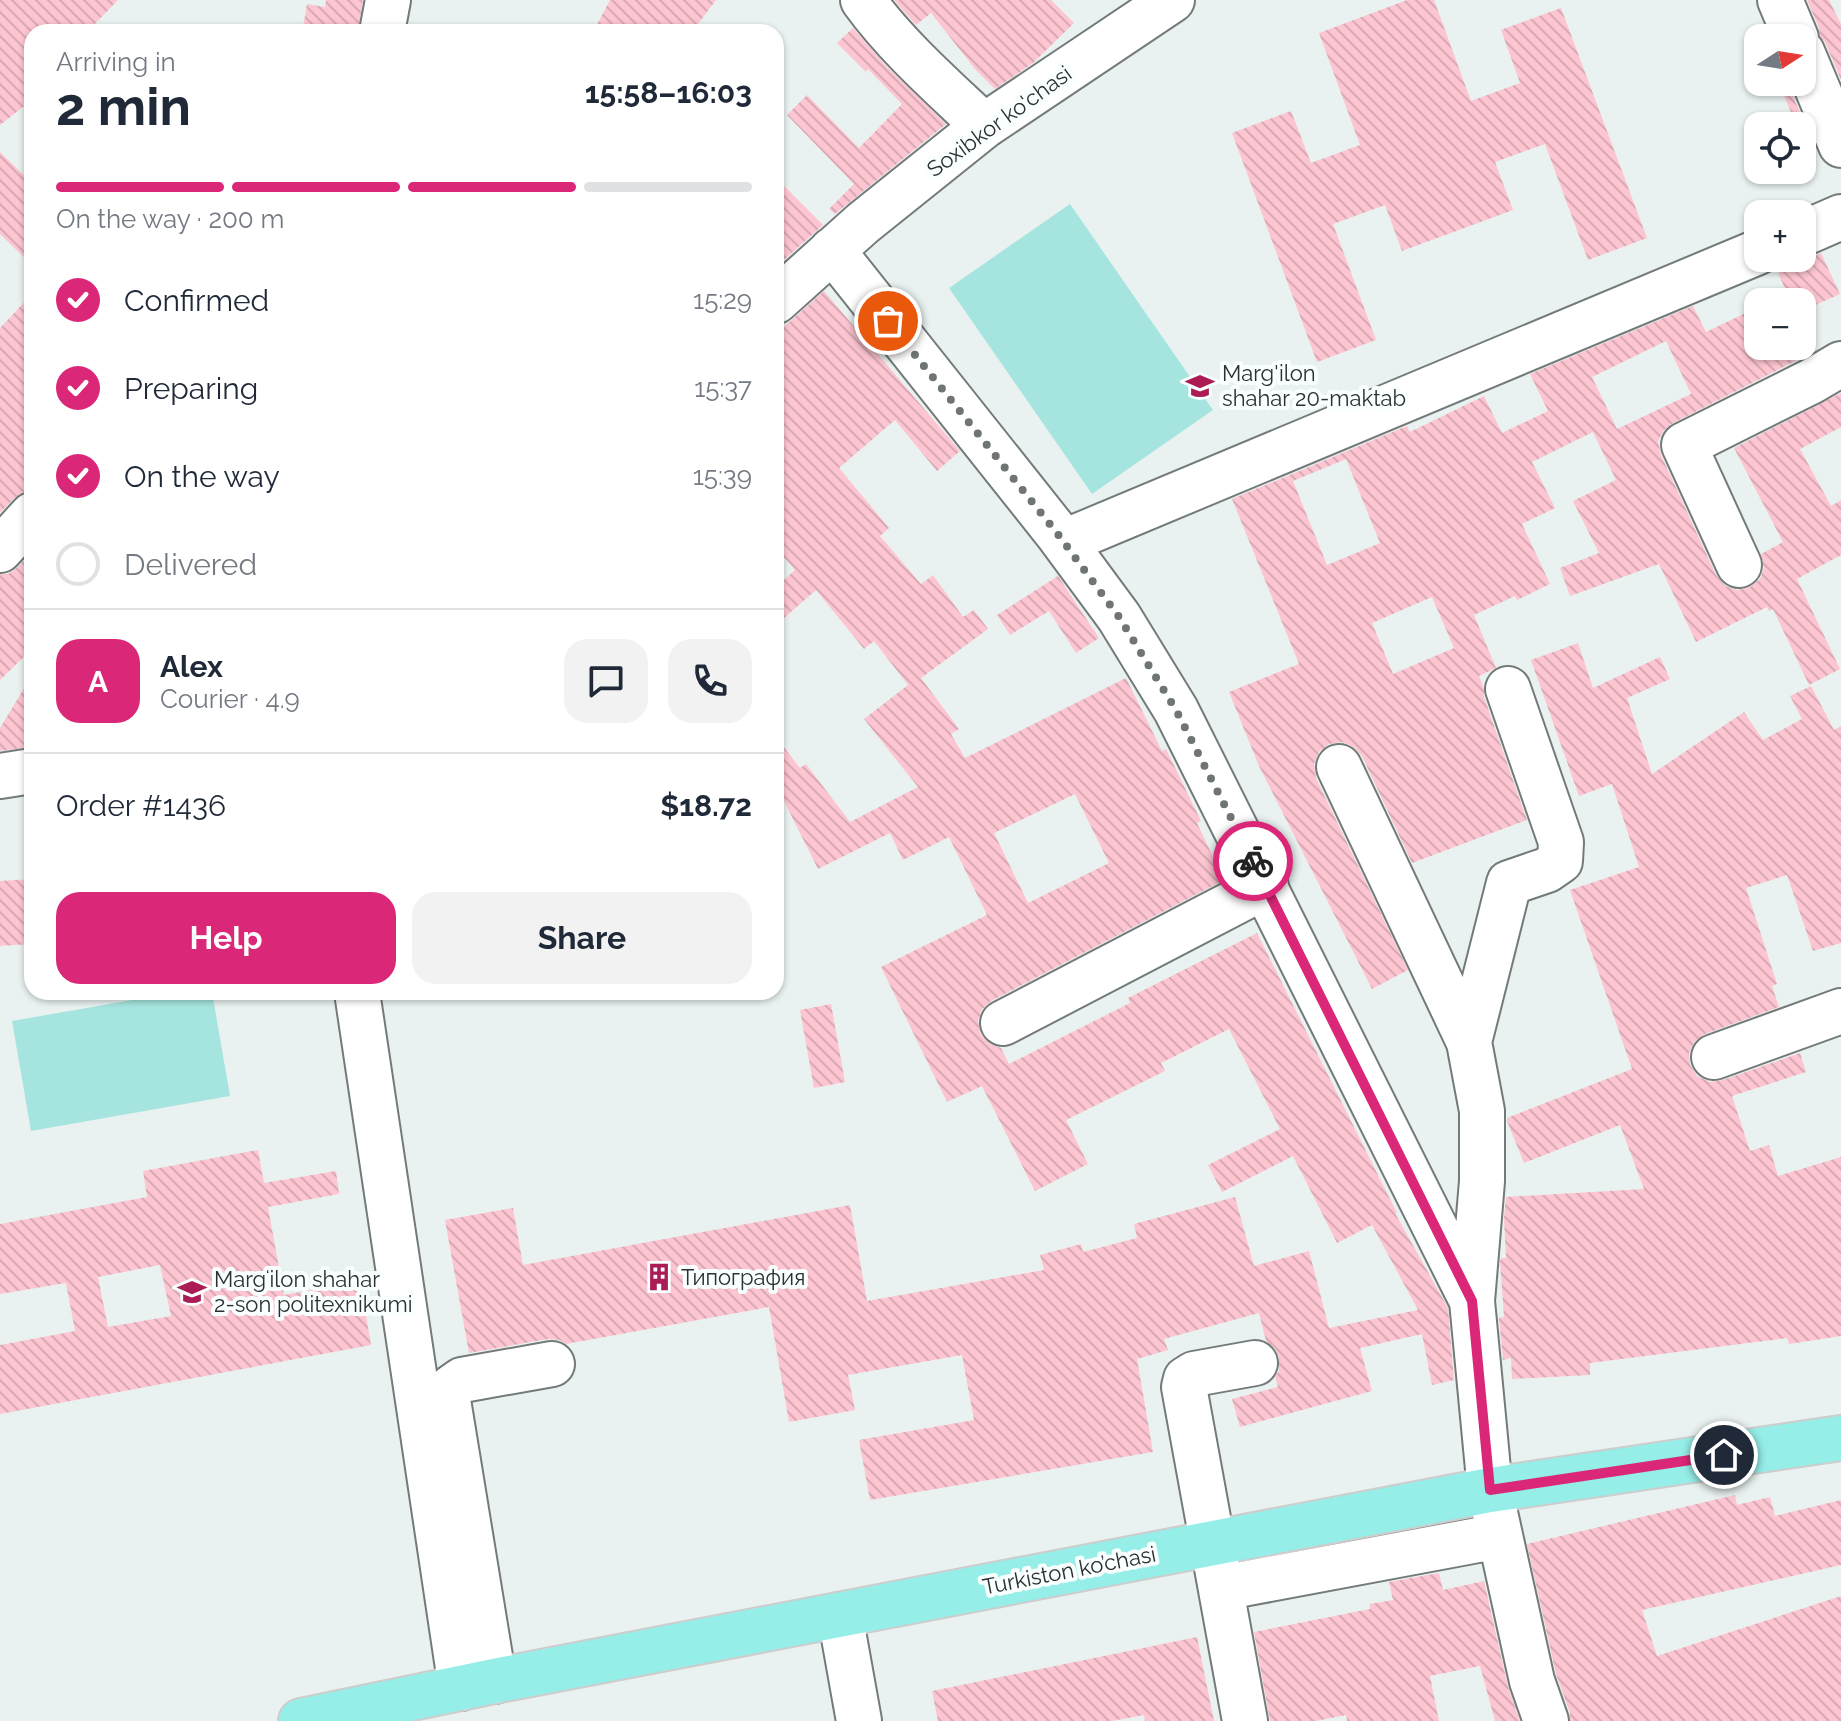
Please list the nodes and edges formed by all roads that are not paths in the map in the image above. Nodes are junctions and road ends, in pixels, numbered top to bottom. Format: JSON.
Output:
{"nodes":[{"id":1,"x":388,"y":0,"type":"edge"},
{"id":2,"x":863,"y":0,"type":"edge"},
{"id":3,"x":1172,"y":0,"type":"edge"},
{"id":4,"x":1780,"y":0,"type":"edge"},
{"id":5,"x":384,"y":24,"type":"edge"},
{"id":6,"x":1790,"y":24,"type":"edge"},
{"id":7,"x":1816,"y":85,"type":"edge"},
{"id":8,"x":984,"y":126,"type":"junction"},
{"id":9,"x":1841,"y":145,"type":"edge"},
{"id":10,"x":1841,"y":217,"type":"edge"},
{"id":11,"x":1816,"y":228,"type":"edge"},
{"id":12,"x":832,"y":250,"type":"junction"},
{"id":13,"x":1744,"y":258,"type":"edge"},
{"id":14,"x":784,"y":294,"type":"edge"},
{"id":15,"x":1841,"y":364,"type":"edge"},
{"id":16,"x":24,"y":524,"type":"edge"},
{"id":17,"x":1064,"y":542,"type":"junction"},
{"id":18,"x":0,"y":550,"type":"edge"},
{"id":19,"x":1739,"y":565,"type":"dead end"},
{"id":20,"x":1508,"y":689,"type":"dead end"},
{"id":21,"x":1339,"y":767,"type":"dead end"},
{"id":22,"x":24,"y":772,"type":"edge"},
{"id":23,"x":0,"y":776,"type":"edge"},
{"id":24,"x":1266,"y":886,"type":"junction"},
{"id":25,"x":358,"y":1000,"type":"edge"},
{"id":26,"x":1841,"y":1011,"type":"edge"},
{"id":27,"x":1003,"y":1023,"type":"dead end"},
{"id":28,"x":1469,"y":1042,"type":"junction"},
{"id":29,"x":1714,"y":1057,"type":"dead end"},
{"id":30,"x":1472,"y":1301,"type":"junction"},
{"id":31,"x":1255,"y":1363,"type":"dead end"},
{"id":32,"x":552,"y":1364,"type":"dead end"},
{"id":33,"x":1841,"y":1438,"type":"edge"},
{"id":34,"x":1490,"y":1490,"type":"junction"},
{"id":35,"x":1499,"y":1536,"type":"junction"},
{"id":36,"x":1213,"y":1543,"type":"junction"},
{"id":37,"x":1221,"y":1588,"type":"junction"},
{"id":38,"x":840,"y":1615,"type":"junction"},
{"id":39,"x":478,"y":1684,"type":"junction"},
{"id":40,"x":409,"y":1710,"type":"edge"},
{"id":41,"x":301,"y":1721,"type":"edge"},
{"id":42,"x":859,"y":1721,"type":"edge"},
{"id":43,"x":1245,"y":1721,"type":"edge"},
{"id":44,"x":1546,"y":1721,"type":"edge"}],
"edges":[{"from":1,"to":5,"type":"street"},
{"from":2,"to":8,"type":"street"},
{"from":3,"to":8,"type":"street","name":"Soxibkor ko'chasi"},
{"from":4,"to":6,"type":"street"},
{"from":7,"to":9,"type":"street"},
{"from":8,"to":12,"type":"street","name":"Soxibkor ko'chasi"},
{"from":10,"to":11,"type":"street"},
{"from":12,"to":14,"type":"street","name":"Soxibkor ko'chasi"},
{"from":12,"to":17,"type":"street"},
{"from":13,"to":17,"type":"street"},
{"from":15,"to":19,"type":"street"},
{"from":16,"to":18,"type":"street"},
{"from":17,"to":24,"type":"street"},
{"from":20,"to":28,"type":"street"},
{"from":21,"to":28,"type":"street"},
{"from":22,"to":23,"type":"street"},
{"from":24,"to":27,"type":"street"},
{"from":24,"to":30,"type":"street"},
{"from":25,"to":39,"type":"street"},
{"from":26,"to":29,"type":"street"},
{"from":28,"to":30,"type":"street"},
{"from":30,"to":34,"type":"street"},
{"from":31,"to":36,"type":"street"},
{"from":32,"to":39,"type":"street"},
{"from":33,"to":34,"type":"main road","name":"Turkiston ko’chasi"},
{"from":34,"to":35,"type":"street"},
{"from":34,"to":36,"type":"main road","name":"Turkiston ko’chasi"},
{"from":35,"to":37,"type":"street"},
{"from":35,"to":44,"type":"street"},
{"from":36,"to":37,"type":"street"},
{"from":36,"to":38,"type":"main road","name":"Turkiston ko’chasi"},
{"from":37,"to":43,"type":"street"},
{"from":38,"to":39,"type":"main road","name":"Turkiston ko’chasi"},
{"from":38,"to":42,"type":"street"},
{"from":39,"to":40,"type":"main road","name":"Turkiston ko’chasi"},
{"from":40,"to":41,"type":"main road","name":"Turkiston ko’chasi"}]}
